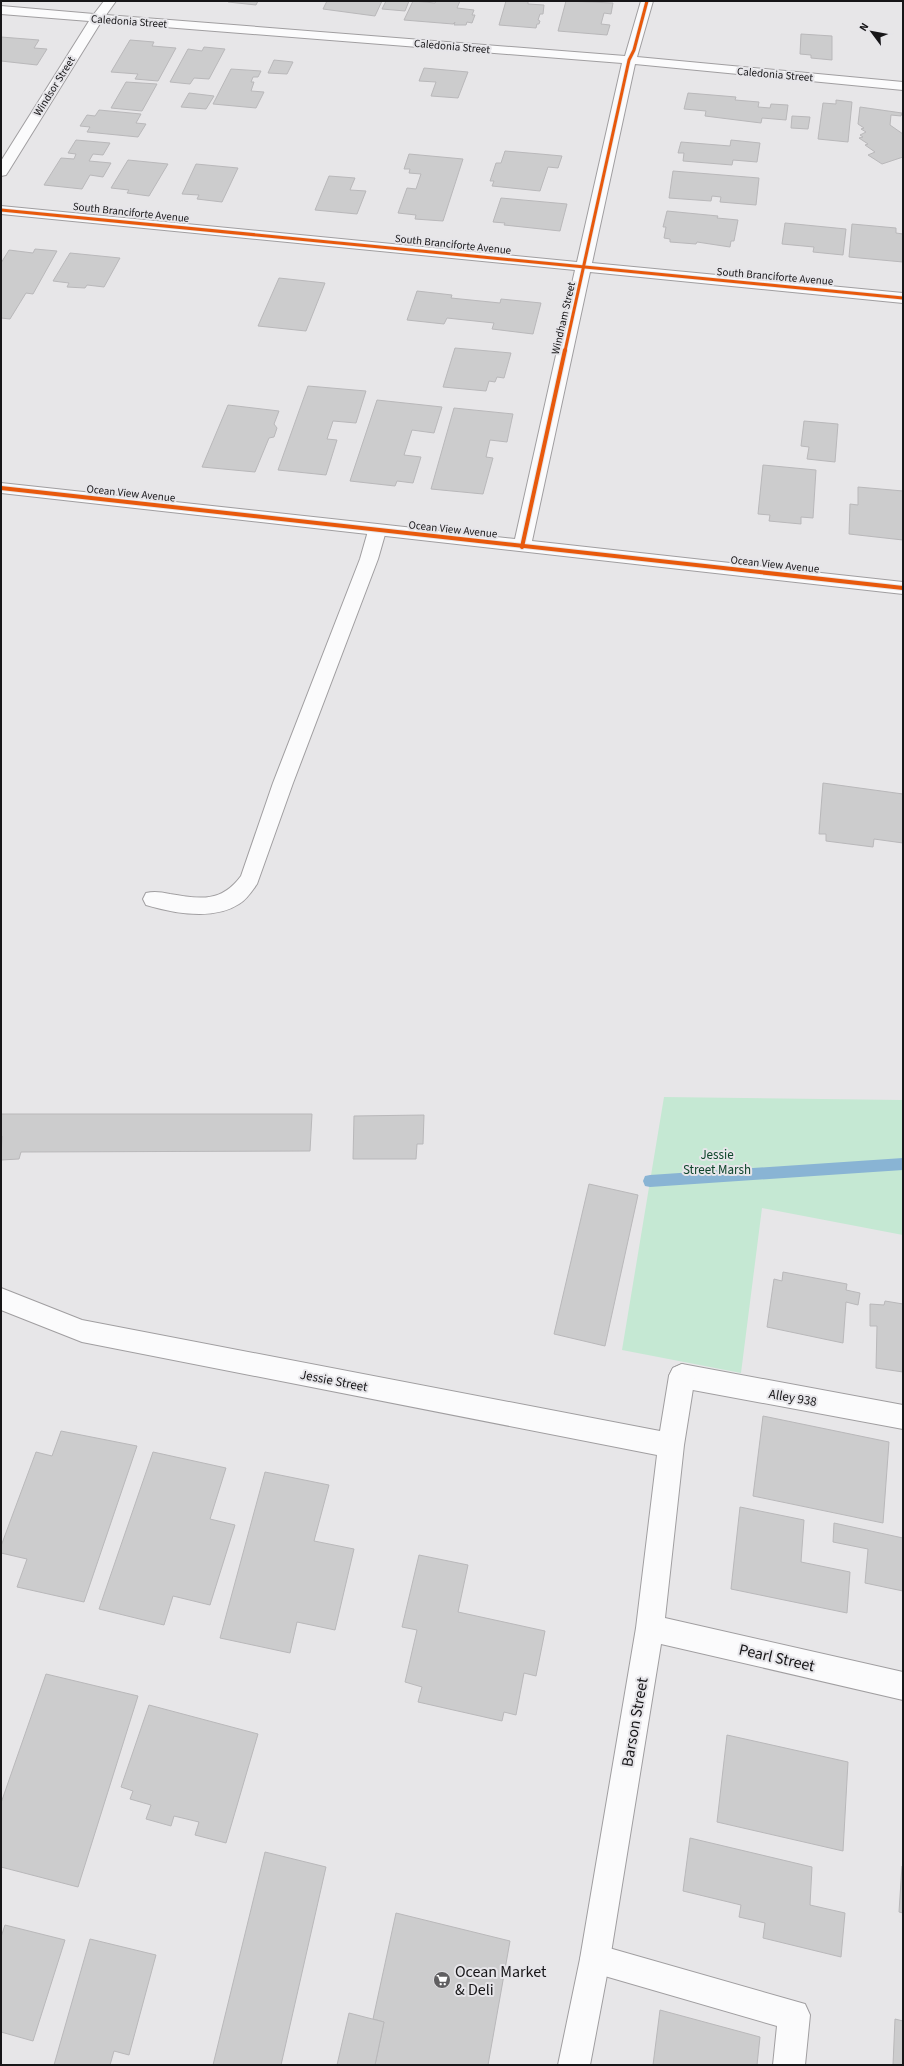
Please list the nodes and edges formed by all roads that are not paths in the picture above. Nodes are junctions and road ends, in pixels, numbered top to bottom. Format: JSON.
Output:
{"nodes":[{"id":1,"x":110,"y":1,"type":"edge"},
{"id":2,"x":647,"y":1,"type":"edge"},
{"id":3,"x":1,"y":10,"type":"edge"},
{"id":4,"x":98,"y":18,"type":"junction"},
{"id":5,"x":630,"y":60,"type":"junction"},
{"id":6,"x":903,"y":86,"type":"edge"},
{"id":7,"x":1,"y":172,"type":"edge"},
{"id":8,"x":1,"y":210,"type":"edge"},
{"id":9,"x":585,"y":267,"type":"junction"},
{"id":10,"x":903,"y":298,"type":"edge"},
{"id":11,"x":1,"y":488,"type":"edge"},
{"id":12,"x":376,"y":531,"type":"junction"},
{"id":13,"x":522,"y":547,"type":"junction"},
{"id":14,"x":903,"y":588,"type":"edge"},
{"id":15,"x":154,"y":900,"type":"dead end"},
{"id":16,"x":1,"y":1299,"type":"edge"},
{"id":17,"x":682,"y":1376,"type":"joint"},
{"id":18,"x":903,"y":1417,"type":"edge"},
{"id":19,"x":671,"y":1445,"type":"junction"},
{"id":20,"x":650,"y":1628,"type":"junction"},
{"id":21,"x":903,"y":1686,"type":"edge"},
{"id":22,"x":595,"y":1959,"type":"junction"},
{"id":23,"x":574,"y":2065,"type":"edge"},
{"id":24,"x":789,"y":2065,"type":"edge"}],
"edges":[{"from":1,"to":4,"type":"street","name":"Windsor Street"},
{"from":2,"to":5,"type":"street","name":"Windham Street"},
{"from":3,"to":4,"type":"street","name":"Caledonia Street"},
{"from":4,"to":5,"type":"street","name":"Caledonia Street"},
{"from":4,"to":7,"type":"street","name":"Windsor Street"},
{"from":5,"to":6,"type":"street","name":"Caledonia Street"},
{"from":5,"to":9,"type":"street","name":"Windham Street"},
{"from":8,"to":9,"type":"street","name":"South Branciforte Avenue"},
{"from":9,"to":10,"type":"street","name":"South Branciforte Avenue"},
{"from":9,"to":13,"type":"street","name":"Windham Street"},
{"from":11,"to":12,"type":"street","name":"Ocean View Avenue"},
{"from":12,"to":13,"type":"street","name":"Ocean View Avenue"},
{"from":12,"to":15,"type":"street"},
{"from":13,"to":14,"type":"street","name":"Ocean View Avenue"},
{"from":16,"to":19,"type":"street","name":"Jessie Street"},
{"from":17,"to":18,"type":"street","name":"Alley 938"},
{"from":17,"to":19,"type":"street","name":"Barson Street"},
{"from":19,"to":20,"type":"street","name":"Barson Street"},
{"from":20,"to":21,"type":"street","name":"Pearl Street"},
{"from":20,"to":22,"type":"street","name":"Barson Street"},
{"from":22,"to":23,"type":"street","name":"Barson Street"},
{"from":22,"to":24,"type":"street"}]}
